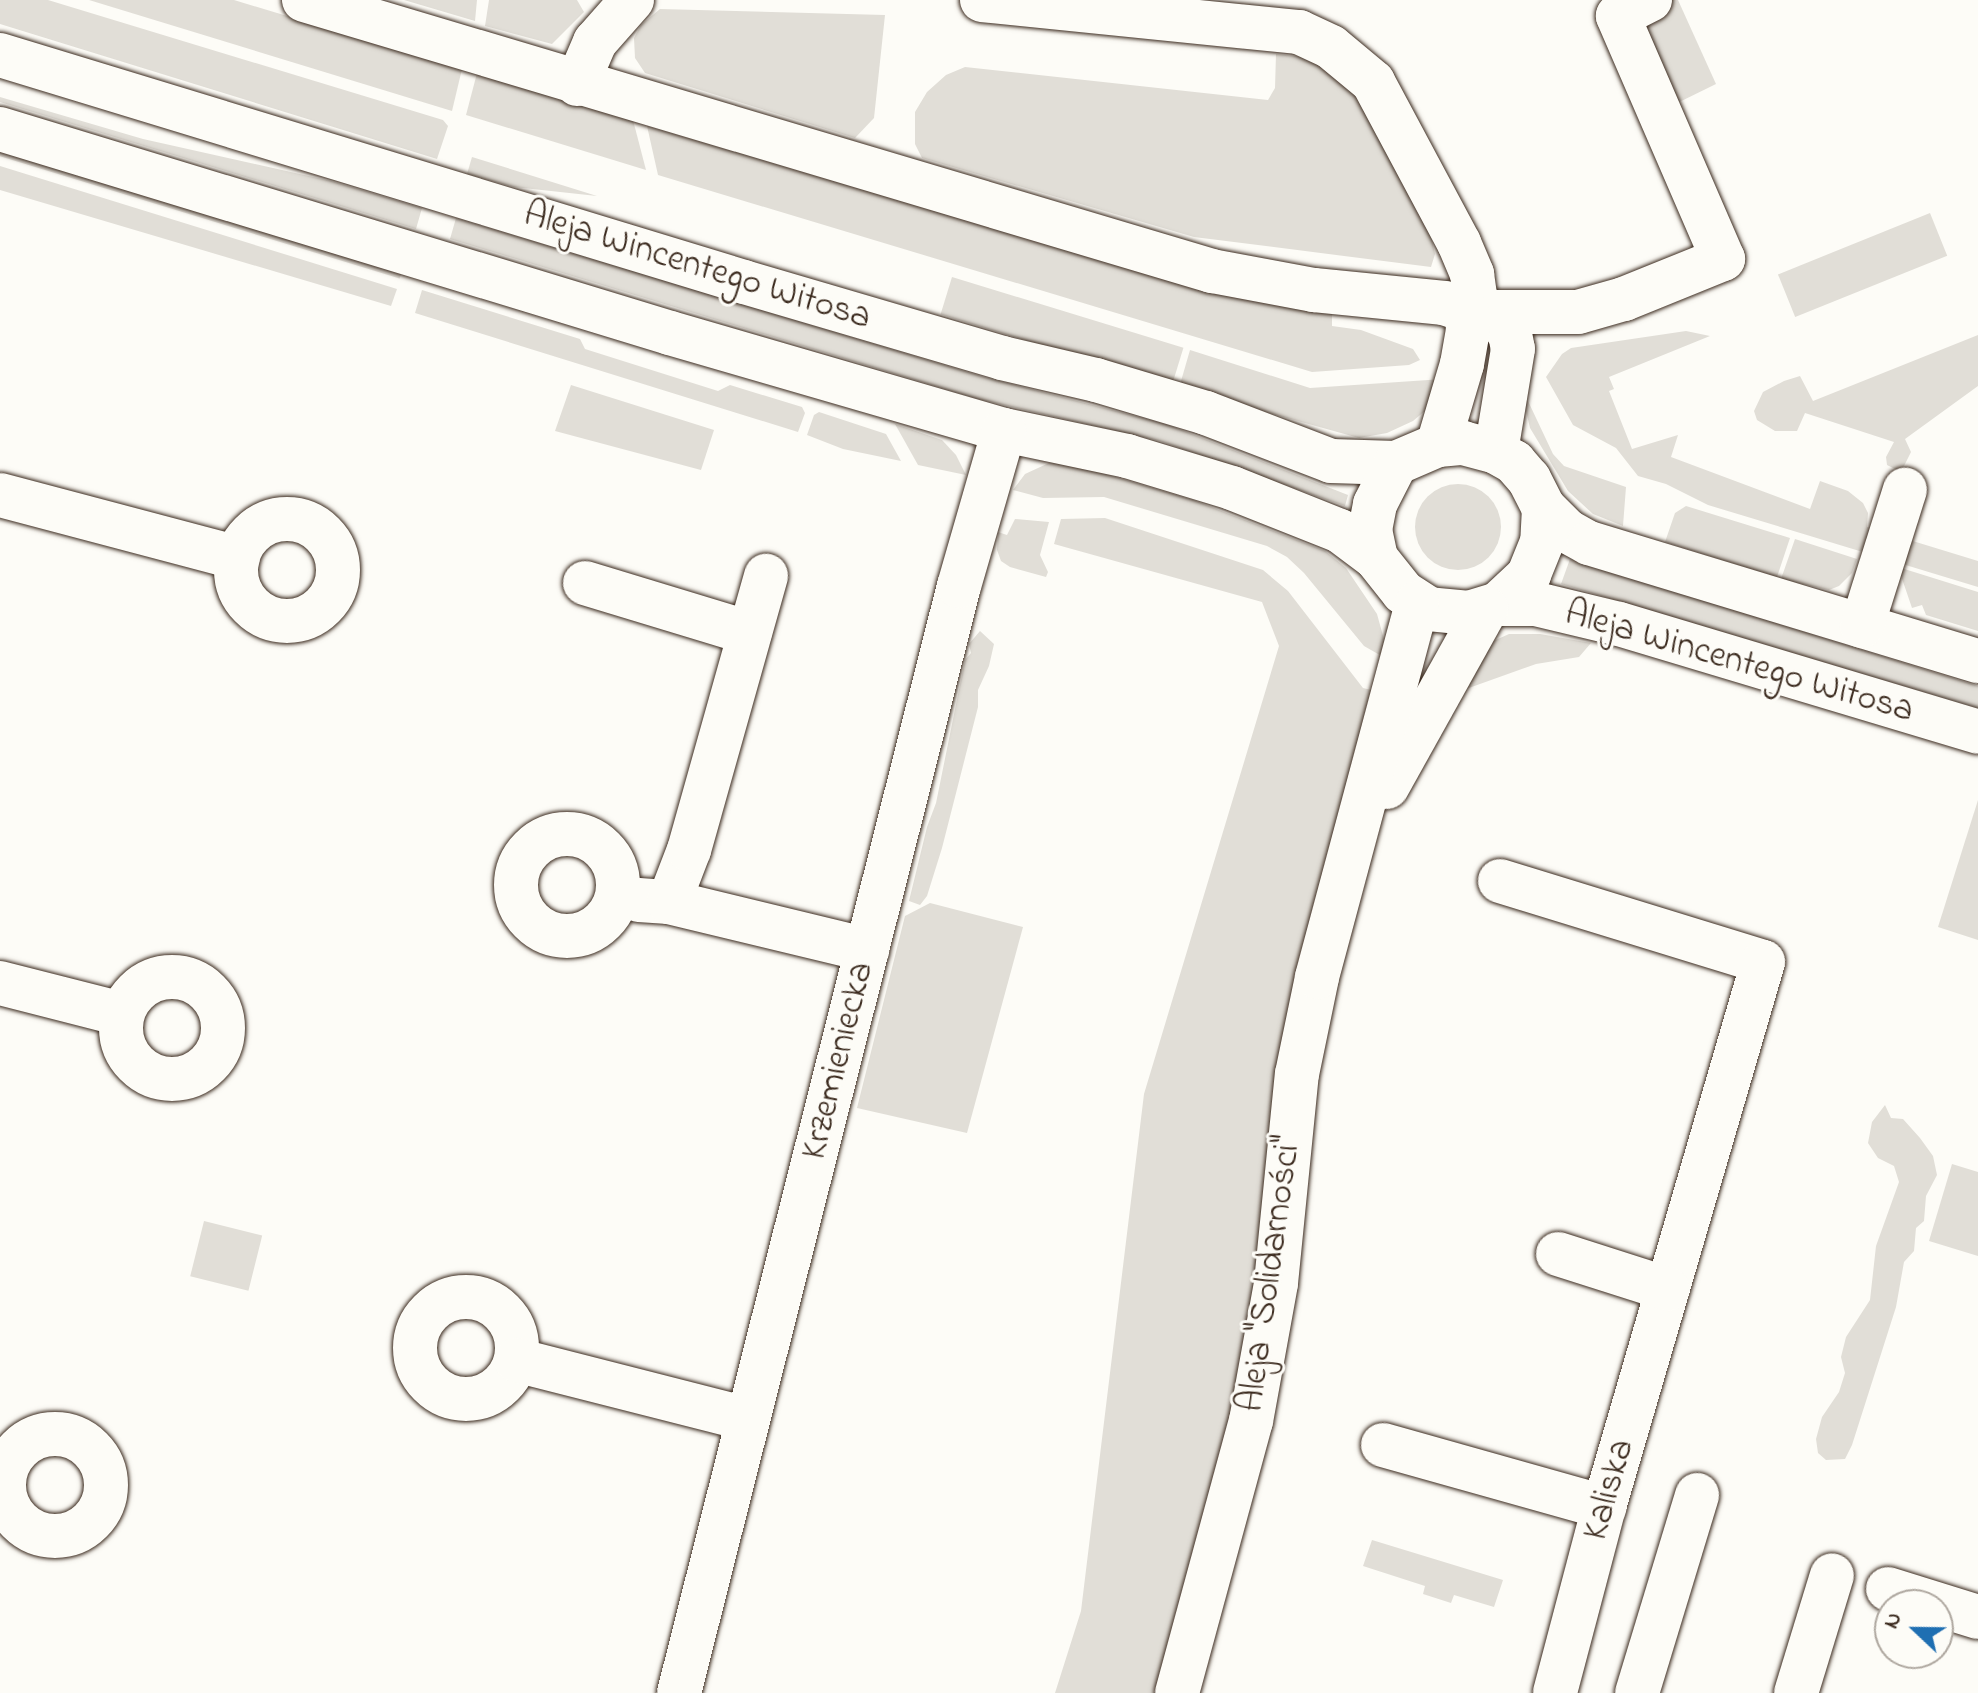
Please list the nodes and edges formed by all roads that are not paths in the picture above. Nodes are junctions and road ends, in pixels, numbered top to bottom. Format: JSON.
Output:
{"nodes":[{"id":1,"x":304,"y":0,"type":"edge"},
{"id":2,"x":632,"y":0,"type":"edge"},
{"id":3,"x":982,"y":0,"type":"edge"},
{"id":4,"x":1626,"y":5,"type":"edge"},
{"id":5,"x":0,"y":55,"type":"edge"},
{"id":6,"x":577,"y":84,"type":"junction"},
{"id":7,"x":0,"y":129,"type":"edge"},
{"id":8,"x":1467,"y":312,"type":"junction"},
{"id":9,"x":1004,"y":430,"type":"junction"},
{"id":10,"x":1438,"y":445,"type":"junction"},
{"id":11,"x":1496,"y":452,"type":"junction"},
{"id":12,"x":1396,"y":463,"type":"junction"},
{"id":13,"x":1905,"y":490,"type":"dead end"},
{"id":14,"x":0,"y":495,"type":"edge"},
{"id":15,"x":1544,"y":508,"type":"junction"},
{"id":16,"x":238,"y":558,"type":"dead end"},
{"id":17,"x":1376,"y":558,"type":"junction"},
{"id":18,"x":766,"y":576,"type":"dead end"},
{"id":19,"x":585,"y":583,"type":"dead end"},
{"id":20,"x":1417,"y":603,"type":"junction"},
{"id":21,"x":1492,"y":606,"type":"junction"},
{"id":22,"x":1862,"y":626,"type":"junction"},
{"id":23,"x":750,"y":633,"type":"junction"},
{"id":24,"x":1978,"y":661,"type":"edge"},
{"id":25,"x":1978,"y":732,"type":"edge"},
{"id":26,"x":1352,"y":853,"type":"junction"},
{"id":27,"x":1500,"y":881,"type":"dead end"},
{"id":28,"x":617,"y":898,"type":"dead end"},
{"id":29,"x":669,"y":902,"type":"junction"},
{"id":30,"x":867,"y":950,"type":"junction"},
{"id":31,"x":0,"y":983,"type":"edge"},
{"id":32,"x":122,"y":1014,"type":"dead end"},
{"id":33,"x":1558,"y":1254,"type":"dead end"},
{"id":34,"x":1668,"y":1289,"type":"junction"},
{"id":35,"x":516,"y":1360,"type":"dead end"},
{"id":36,"x":748,"y":1419,"type":"junction"},
{"id":37,"x":1383,"y":1445,"type":"dead end"},
{"id":38,"x":1697,"y":1495,"type":"dead end"},
{"id":39,"x":1604,"y":1507,"type":"junction"},
{"id":40,"x":1832,"y":1575,"type":"dead end"},
{"id":41,"x":1954,"y":1610,"type":"edge"},
{"id":42,"x":1978,"y":1617,"type":"edge"},
{"id":43,"x":679,"y":1693,"type":"edge"},
{"id":44,"x":1177,"y":1693,"type":"edge"},
{"id":45,"x":1555,"y":1693,"type":"edge"},
{"id":46,"x":1637,"y":1693,"type":"edge"},
{"id":47,"x":1796,"y":1693,"type":"edge"}],
"edges":[{"from":1,"to":6,"type":"street"},
{"from":2,"to":6,"type":"street"},
{"from":3,"to":8,"type":"street"},
{"from":4,"to":8,"type":"street"},
{"from":5,"to":12,"type":"street","name":"Aleja Wincentego Witosa"},
{"from":6,"to":8,"type":"street"},
{"from":7,"to":9,"type":"street","name":"Aleja Wincentego Witosa"},
{"from":8,"to":10,"type":"street"},
{"from":8,"to":11,"type":"street"},
{"from":9,"to":17,"type":"street","name":"Aleja Wincentego Witosa"},
{"from":9,"to":30,"type":"street","name":"Krzemieniecka"},
{"from":10,"to":11,"type":"street"},
{"from":10,"to":12,"type":"street"},
{"from":11,"to":15,"type":"street"},
{"from":12,"to":17,"type":"street"},
{"from":13,"to":22,"type":"street"},
{"from":14,"to":16,"type":"street"},
{"from":15,"to":21,"type":"street"},
{"from":15,"to":22,"type":"street","name":"Aleja Wincentego Witosa"},
{"from":17,"to":20,"type":"street"},
{"from":18,"to":23,"type":"street"},
{"from":19,"to":23,"type":"street"},
{"from":20,"to":21,"type":"street"},
{"from":20,"to":26,"type":"street","name":"Aleja \"Solidarności\""},
{"from":21,"to":25,"type":"street","name":"Aleja Wincentego Witosa"},
{"from":21,"to":26,"type":"street","name":"Aleja \"Solidarności\""},
{"from":22,"to":24,"type":"street","name":"Aleja Wincentego Witosa"},
{"from":23,"to":29,"type":"street"},
{"from":26,"to":44,"type":"street","name":"Aleja \"Solidarności\""},
{"from":27,"to":34,"type":"street","name":"Kaliska"},
{"from":28,"to":29,"type":"street"},
{"from":29,"to":30,"type":"street"},
{"from":30,"to":36,"type":"street","name":"Krzemieniecka"},
{"from":31,"to":32,"type":"street"},
{"from":33,"to":34,"type":"street"},
{"from":34,"to":39,"type":"street","name":"Kaliska"},
{"from":35,"to":36,"type":"street"},
{"from":36,"to":43,"type":"street","name":"Krzemieniecka"},
{"from":37,"to":39,"type":"street"},
{"from":38,"to":46,"type":"street"},
{"from":39,"to":45,"type":"street","name":"Kaliska"},
{"from":40,"to":47,"type":"street"},
{"from":41,"to":42,"type":"street"}]}
